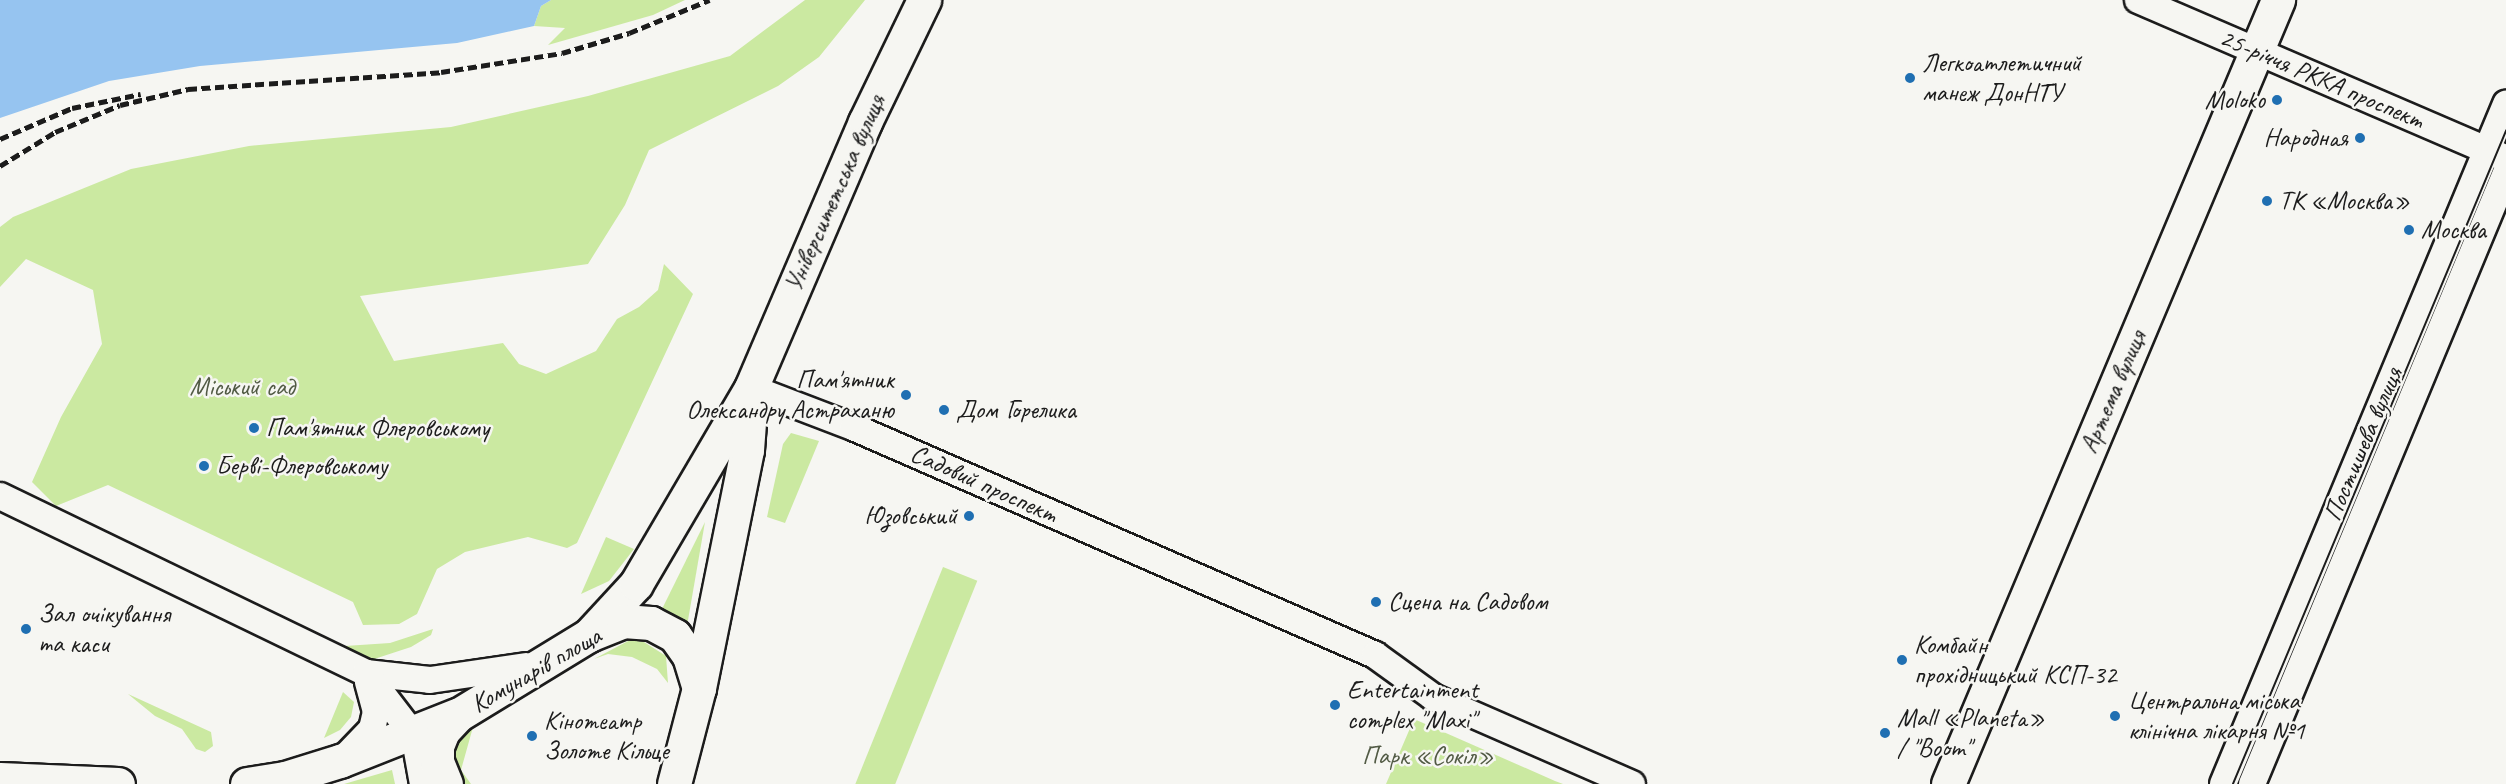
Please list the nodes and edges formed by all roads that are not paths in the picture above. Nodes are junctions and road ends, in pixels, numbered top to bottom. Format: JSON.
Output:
{"nodes":[{"id":1,"x":924,"y":0,"type":"edge"},
{"id":2,"x":2138,"y":0,"type":"edge"},
{"id":3,"x":2278,"y":0,"type":"edge"},
{"id":4,"x":2257,"y":50,"type":"junction"},
{"id":5,"x":2506,"y":104,"type":"edge"},
{"id":6,"x":2496,"y":154,"type":"edge"},
{"id":7,"x":2506,"y":173,"type":"edge"},
{"id":8,"x":751,"y":388,"type":"junction"},
{"id":9,"x":0,"y":496,"type":"edge"},
{"id":10,"x":557,"y":653,"type":"junction"},
{"id":11,"x":366,"y":673,"type":"junction"},
{"id":12,"x":699,"y":688,"type":"junction"},
{"id":13,"x":458,"y":715,"type":"junction"},
{"id":14,"x":415,"y":734,"type":"junction"},
{"id":15,"x":340,"y":761,"type":"junction"},
{"id":16,"x":0,"y":779,"type":"edge"},
{"id":17,"x":438,"y":783,"type":"edge"},
{"id":18,"x":118,"y":784,"type":"edge"},
{"id":19,"x":247,"y":784,"type":"edge"},
{"id":20,"x":674,"y":784,"type":"edge"},
{"id":21,"x":1632,"y":784,"type":"edge"},
{"id":22,"x":1948,"y":784,"type":"edge"},
{"id":23,"x":2223,"y":784,"type":"edge"},
{"id":24,"x":2252,"y":784,"type":"edge"}],
"edges":[{"from":1,"to":8,"type":"main road","name":"Університетська вулиця"},
{"from":2,"to":4,"type":"street","name":"25-річчя РККА проспект"},
{"from":3,"to":4,"type":"main road","name":"Артема вулиця"},
{"from":4,"to":6,"type":"street","name":"25-річчя РККА проспект"},
{"from":4,"to":22,"type":"main road","name":"Артема вулиця"},
{"from":5,"to":6,"type":"street","name":"Постишева вулиця"},
{"from":6,"to":23,"type":"street","name":"Постишева вулиця"},
{"from":7,"to":24,"type":"street","name":"Постишева вулиця"},
{"from":8,"to":10,"type":"main road","name":"Університетська вулиця"},
{"from":8,"to":12,"type":"main road","name":"Університетська вулиця"},
{"from":8,"to":21,"type":"street","name":"Садовий проспект"},
{"from":9,"to":11,"type":"street"},
{"from":10,"to":11,"type":"street"},
{"from":10,"to":12,"type":"main road","name":"Комунарів площа"},
{"from":10,"to":13,"type":"main road","name":"Комунарів площа"},
{"from":11,"to":14,"type":"street"},
{"from":11,"to":15,"type":"street"},
{"from":12,"to":20,"type":"main road"},
{"from":13,"to":14,"type":"main road"},
{"from":13,"to":17,"type":"main road","name":"Комунарів площа"},
{"from":14,"to":15,"type":"main road"},
{"from":14,"to":17,"type":"main road"},
{"from":15,"to":19,"type":"main road"},
{"from":16,"to":18,"type":"main road"}]}
